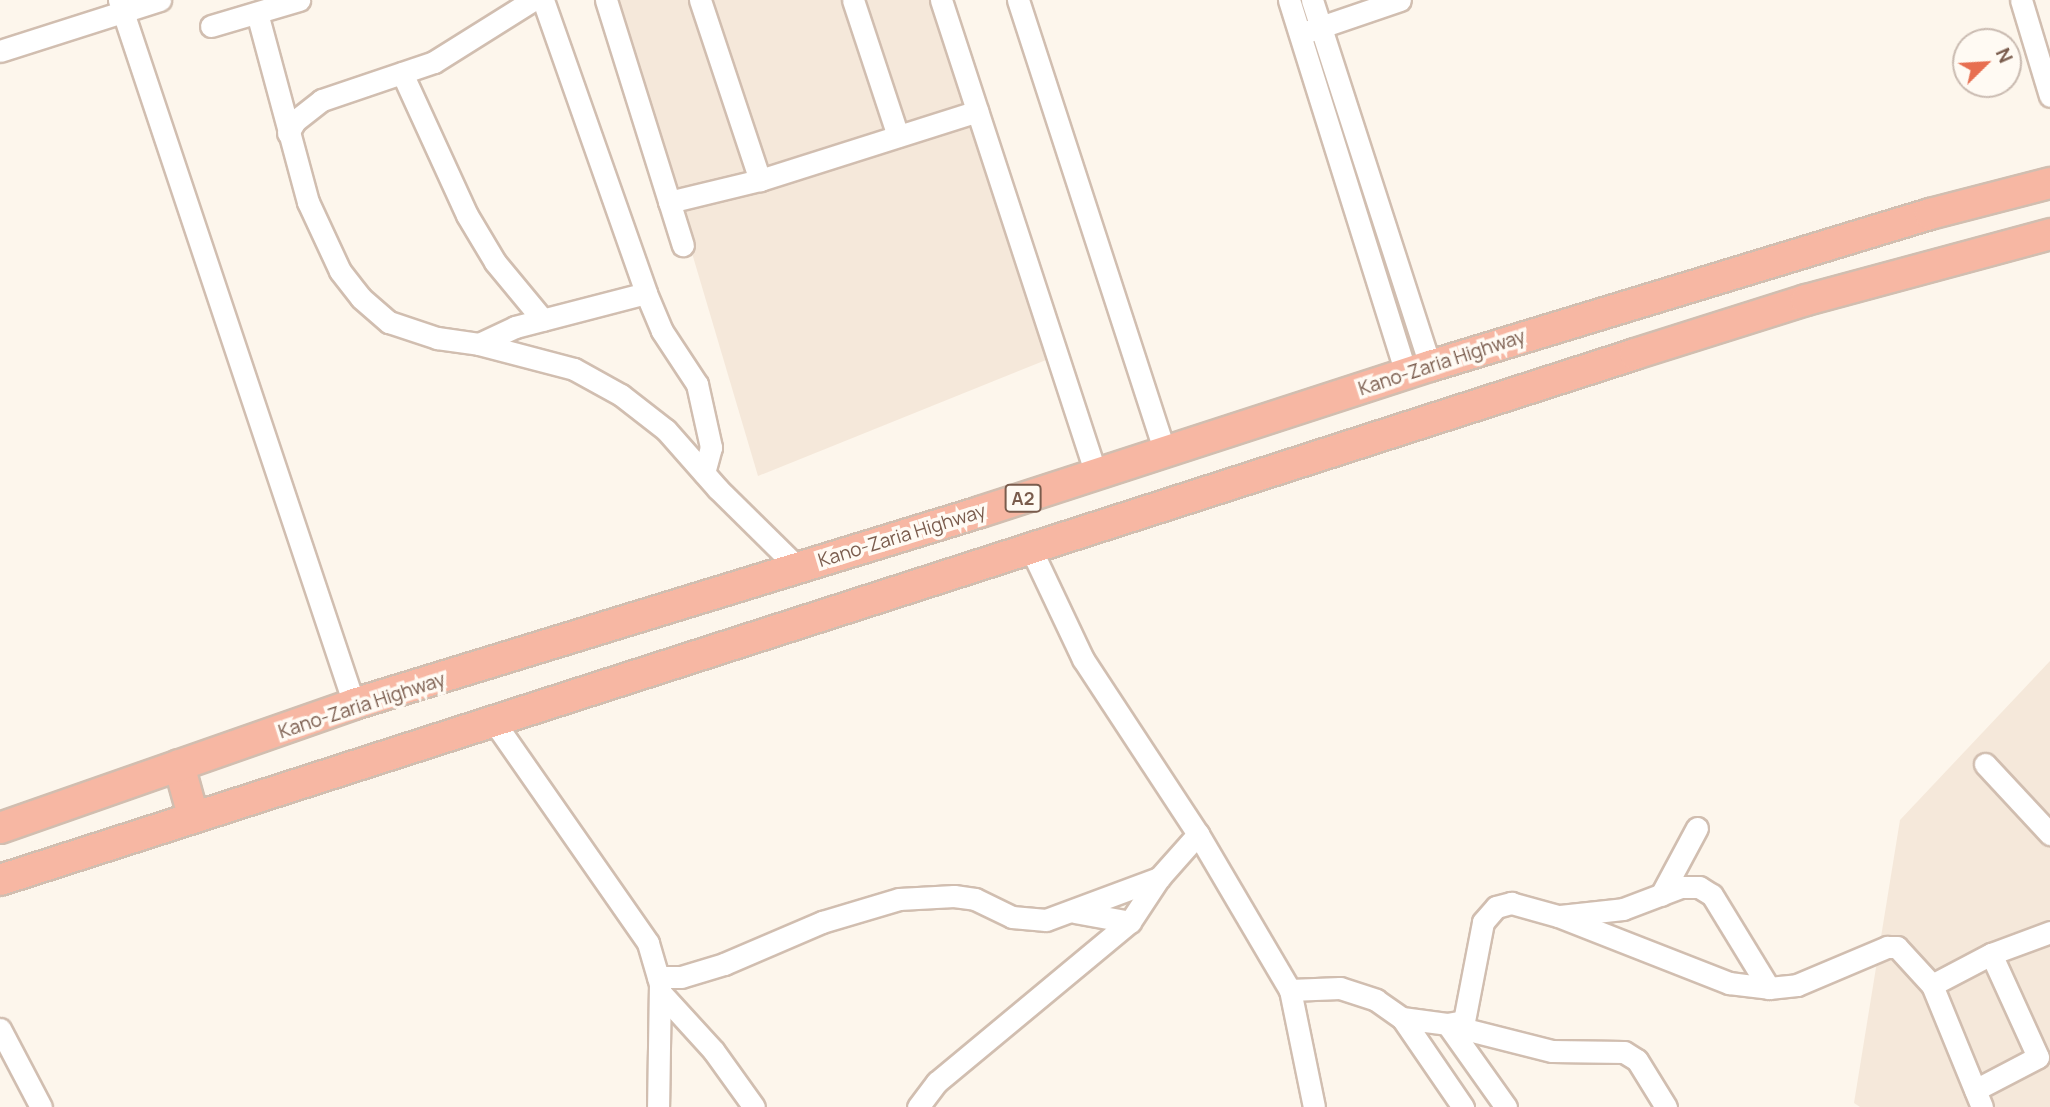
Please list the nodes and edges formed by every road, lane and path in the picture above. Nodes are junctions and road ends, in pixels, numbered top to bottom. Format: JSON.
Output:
{"nodes":[{"id":1,"x":160,"y":0,"type":"edge"},
{"id":2,"x":299,"y":0,"type":"edge"},
{"id":3,"x":533,"y":0,"type":"edge"},
{"id":4,"x":543,"y":0,"type":"edge"},
{"id":5,"x":606,"y":0,"type":"edge"},
{"id":6,"x":699,"y":0,"type":"edge"},
{"id":7,"x":853,"y":0,"type":"edge"},
{"id":8,"x":941,"y":0,"type":"edge"},
{"id":9,"x":1017,"y":0,"type":"edge"},
{"id":10,"x":1289,"y":0,"type":"edge"},
{"id":11,"x":1312,"y":0,"type":"edge"},
{"id":12,"x":1400,"y":0,"type":"edge"},
{"id":13,"x":2021,"y":0,"type":"edge"},
{"id":14,"x":123,"y":6,"type":"edge"},
{"id":15,"x":257,"y":13,"type":"junction"},
{"id":16,"x":211,"y":26,"type":"dead end"},
{"id":17,"x":1321,"y":28,"type":"junction"},
{"id":18,"x":1300,"y":33,"type":"junction"},
{"id":19,"x":0,"y":51,"type":"edge"},
{"id":20,"x":402,"y":73,"type":"junction"},
{"id":21,"x":2050,"y":96,"type":"edge"},
{"id":22,"x":977,"y":111,"type":"junction"},
{"id":23,"x":288,"y":133,"type":"junction"},
{"id":24,"x":898,"y":136,"type":"junction"},
{"id":25,"x":760,"y":180,"type":"junction"},
{"id":26,"x":2050,"y":183,"type":"edge"},
{"id":27,"x":669,"y":202,"type":"junction"},
{"id":28,"x":2050,"y":234,"type":"edge"},
{"id":29,"x":684,"y":245,"type":"dead end"},
{"id":30,"x":646,"y":293,"type":"junction"},
{"id":31,"x":543,"y":320,"type":"junction"},
{"id":32,"x":479,"y":344,"type":"junction"},
{"id":33,"x":1418,"y":370,"type":"junction"},
{"id":34,"x":1165,"y":453,"type":"junction"},
{"id":35,"x":704,"y":473,"type":"junction"},
{"id":36,"x":1096,"y":475,"type":"junction"},
{"id":37,"x":1030,"y":547,"type":"junction"},
{"id":38,"x":798,"y":568,"type":"junction"},
{"id":39,"x":354,"y":704,"type":"junction"},
{"id":40,"x":492,"y":719,"type":"junction"},
{"id":41,"x":1985,"y":764,"type":"dead end"},
{"id":42,"x":179,"y":765,"type":"junction"},
{"id":43,"x":194,"y":816,"type":"junction"},
{"id":44,"x":0,"y":828,"type":"edge"},
{"id":45,"x":1697,"y":828,"type":"dead end"},
{"id":46,"x":1198,"y":834,"type":"junction"},
{"id":47,"x":2050,"y":834,"type":"edge"},
{"id":48,"x":1159,"y":878,"type":"junction"},
{"id":49,"x":0,"y":880,"type":"edge"},
{"id":50,"x":1661,"y":895,"type":"junction"},
{"id":51,"x":1075,"y":912,"type":"junction"},
{"id":52,"x":1558,"y":916,"type":"junction"},
{"id":53,"x":1130,"y":922,"type":"junction"},
{"id":54,"x":2050,"y":932,"type":"edge"},
{"id":55,"x":1991,"y":954,"type":"junction"},
{"id":56,"x":659,"y":985,"type":"junction"},
{"id":57,"x":1931,"y":985,"type":"junction"},
{"id":58,"x":1769,"y":988,"type":"junction"},
{"id":59,"x":1290,"y":990,"type":"junction"},
{"id":60,"x":1402,"y":1018,"type":"junction"},
{"id":61,"x":1447,"y":1024,"type":"junction"},
{"id":62,"x":0,"y":1029,"type":"edge"},
{"id":63,"x":2044,"y":1054,"type":"edge"},
{"id":64,"x":1978,"y":1099,"type":"edge"},
{"id":65,"x":41,"y":1107,"type":"edge"},
{"id":66,"x":658,"y":1107,"type":"edge"},
{"id":67,"x":754,"y":1107,"type":"edge"},
{"id":68,"x":918,"y":1107,"type":"edge"},
{"id":69,"x":1314,"y":1107,"type":"edge"},
{"id":70,"x":1463,"y":1107,"type":"edge"},
{"id":71,"x":1506,"y":1107,"type":"edge"},
{"id":72,"x":1666,"y":1107,"type":"edge"}],
"edges":[{"from":1,"to":14,"type":"street"},
{"from":2,"to":15,"type":"street"},
{"from":3,"to":20,"type":"street"},
{"from":4,"to":30,"type":"street"},
{"from":5,"to":27,"type":"street"},
{"from":6,"to":25,"type":"street"},
{"from":7,"to":24,"type":"street"},
{"from":8,"to":22,"type":"street"},
{"from":9,"to":34,"type":"street"},
{"from":10,"to":18,"type":"street"},
{"from":11,"to":17,"type":"street"},
{"from":12,"to":17,"type":"street"},
{"from":13,"to":21,"type":"street"},
{"from":14,"to":19,"type":"street"},
{"from":14,"to":39,"type":"street"},
{"from":15,"to":16,"type":"street"},
{"from":15,"to":23,"type":"street"},
{"from":17,"to":18,"type":"street"},
{"from":17,"to":33,"type":"street"},
{"from":18,"to":33,"type":"street"},
{"from":20,"to":23,"type":"street"},
{"from":20,"to":31,"type":"street"},
{"from":22,"to":24,"type":"street"},
{"from":22,"to":36,"type":"street"},
{"from":23,"to":32,"type":"street"},
{"from":24,"to":25,"type":"street"},
{"from":25,"to":27,"type":"street"},
{"from":26,"to":33,"type":"highway","name":"Kano-Zaria Highway","number":"A2"},
{"from":27,"to":29,"type":"street"},
{"from":28,"to":37,"type":"highway"},
{"from":30,"to":31,"type":"street"},
{"from":30,"to":35,"type":"street"},
{"from":31,"to":32,"type":"street"},
{"from":32,"to":35,"type":"street"},
{"from":33,"to":34,"type":"highway","name":"Kano-Zaria Highway","number":"A2"},
{"from":34,"to":36,"type":"highway","name":"Kano-Zaria Highway","number":"A2"},
{"from":35,"to":38,"type":"street"},
{"from":36,"to":38,"type":"highway","name":"Kano-Zaria Highway","number":"A2"},
{"from":37,"to":40,"type":"highway"},
{"from":37,"to":46,"type":"street"},
{"from":38,"to":39,"type":"highway","name":"Kano-Zaria Highway","number":"A2"},
{"from":39,"to":42,"type":"highway","name":"Kano-Zaria Highway","number":"A2"},
{"from":40,"to":43,"type":"highway"},
{"from":40,"to":56,"type":"street"},
{"from":41,"to":47,"type":"street"},
{"from":42,"to":43,"type":"highway"},
{"from":42,"to":44,"type":"highway","name":"Kano-Zaria Highway","number":"A2"},
{"from":43,"to":49,"type":"highway"},
{"from":45,"to":50,"type":"street"},
{"from":46,"to":48,"type":"street"},
{"from":46,"to":59,"type":"street"},
{"from":48,"to":51,"type":"street"},
{"from":48,"to":53,"type":"street"},
{"from":50,"to":52,"type":"street"},
{"from":50,"to":58,"type":"street"},
{"from":51,"to":53,"type":"street"},
{"from":51,"to":56,"type":"street"},
{"from":52,"to":58,"type":"street"},
{"from":52,"to":61,"type":"street"},
{"from":53,"to":68,"type":"street"},
{"from":54,"to":55,"type":"street"},
{"from":55,"to":57,"type":"street"},
{"from":55,"to":63,"type":"street"},
{"from":56,"to":66,"type":"street"},
{"from":56,"to":67,"type":"street"},
{"from":57,"to":58,"type":"street"},
{"from":57,"to":64,"type":"street"},
{"from":59,"to":60,"type":"street"},
{"from":59,"to":69,"type":"street"},
{"from":60,"to":61,"type":"street"},
{"from":60,"to":70,"type":"street"},
{"from":61,"to":71,"type":"street"},
{"from":61,"to":72,"type":"street"},
{"from":62,"to":65,"type":"street"},
{"from":63,"to":64,"type":"street"}]}
